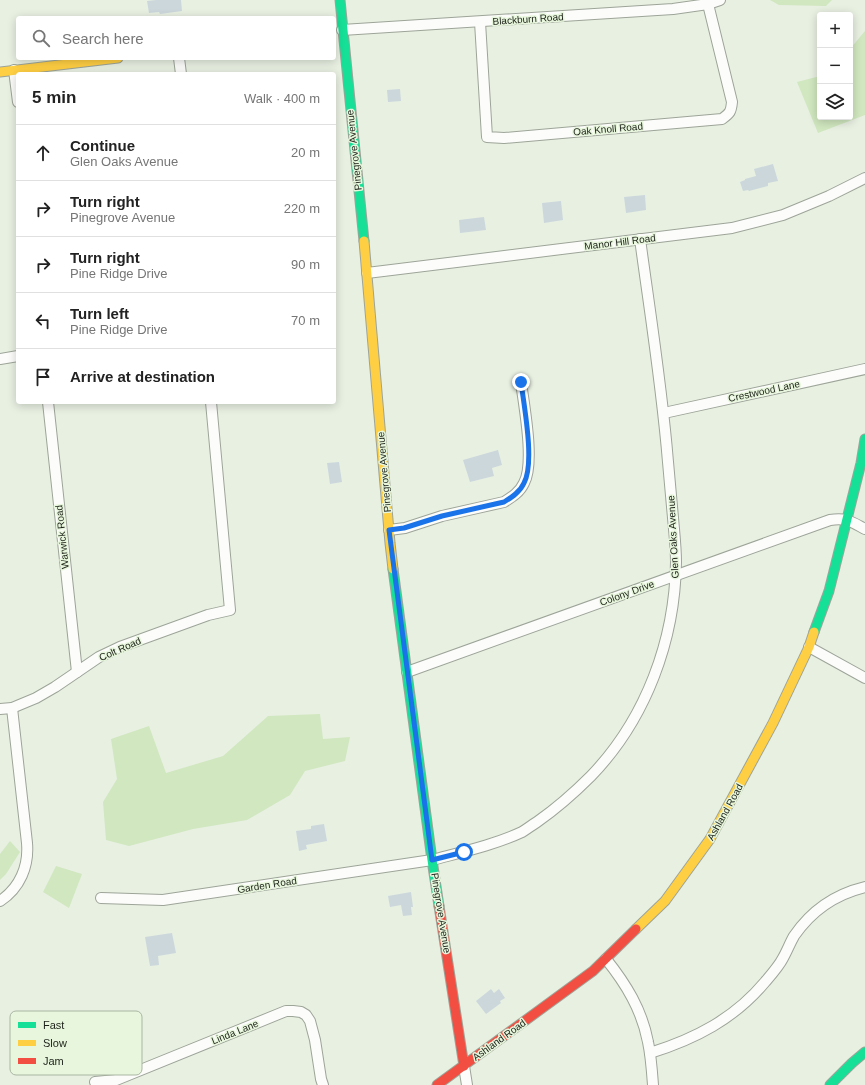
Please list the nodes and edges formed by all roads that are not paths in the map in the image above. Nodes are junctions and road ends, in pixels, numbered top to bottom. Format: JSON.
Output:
{"nodes":[{"id":1,"x":340,"y":0,"type":"edge"},
{"id":2,"x":720,"y":0,"type":"edge"},
{"id":3,"x":708,"y":4,"type":"junction"},
{"id":4,"x":480,"y":22,"type":"junction"},
{"id":5,"x":338,"y":30,"type":"edge"},
{"id":6,"x":101,"y":60,"type":"edge"},
{"id":7,"x":179,"y":60,"type":"edge"},
{"id":8,"x":14,"y":70,"type":"junction"},
{"id":9,"x":0,"y":72,"type":"edge"},
{"id":10,"x":181,"y":72,"type":"edge"},
{"id":11,"x":16,"y":86,"type":"edge"},
{"id":12,"x":865,"y":178,"type":"edge"},
{"id":13,"x":640,"y":239,"type":"junction"},
{"id":14,"x":367,"y":273,"type":"junction"},
{"id":15,"x":16,"y":356,"type":"edge"},
{"id":16,"x":0,"y":358,"type":"edge"},
{"id":17,"x":865,"y":369,"type":"edge"},
{"id":18,"x":521,"y":382,"type":"dead end"},
{"id":19,"x":48,"y":404,"type":"edge"},
{"id":20,"x":211,"y":404,"type":"edge"},
{"id":21,"x":664,"y":413,"type":"junction"},
{"id":22,"x":865,"y":439,"type":"edge"},
{"id":23,"x":848,"y":520,"type":"junction"},
{"id":24,"x":865,"y":529,"type":"edge"},
{"id":25,"x":389,"y":530,"type":"junction"},
{"id":26,"x":676,"y":575,"type":"junction"},
{"id":27,"x":809,"y":647,"type":"junction"},
{"id":28,"x":77,"y":672,"type":"junction"},
{"id":29,"x":407,"y":672,"type":"junction"},
{"id":30,"x":865,"y":678,"type":"edge"},
{"id":31,"x":12,"y":708,"type":"junction"},
{"id":32,"x":0,"y":709,"type":"edge"},
{"id":33,"x":432,"y":860,"type":"junction"},
{"id":34,"x":865,"y":887,"type":"edge"},
{"id":35,"x":101,"y":898,"type":"dead end"},
{"id":36,"x":0,"y":901,"type":"edge"},
{"id":37,"x":606,"y":959,"type":"junction"},
{"id":38,"x":865,"y":1052,"type":"edge"},
{"id":39,"x":650,"y":1053,"type":"junction"},
{"id":40,"x":464,"y":1066,"type":"junction"},
{"id":41,"x":142,"y":1069,"type":"edge"},
{"id":42,"x":128,"y":1075,"type":"edge"},
{"id":43,"x":95,"y":1082,"type":"dead end"},
{"id":44,"x":323,"y":1085,"type":"edge"},
{"id":45,"x":437,"y":1085,"type":"edge"},
{"id":46,"x":467,"y":1085,"type":"edge"},
{"id":47,"x":653,"y":1085,"type":"edge"},
{"id":48,"x":830,"y":1085,"type":"edge"}],
"edges":[{"from":1,"to":5,"type":"street","name":"Pinegrove Avenue"},
{"from":2,"to":3,"type":"street","name":"Blackburn Road"},
{"from":3,"to":4,"type":"street","name":"Blackburn Road"},
{"from":3,"to":4,"type":"street","name":"Oak Knoll Road"},
{"from":4,"to":5,"type":"street","name":"Blackburn Road"},
{"from":5,"to":14,"type":"street","name":"Pinegrove Avenue"},
{"from":6,"to":8,"type":"street"},
{"from":7,"to":10,"type":"street"},
{"from":8,"to":9,"type":"street"},
{"from":8,"to":11,"type":"street"},
{"from":12,"to":13,"type":"street","name":"Manor Hill Road"},
{"from":13,"to":14,"type":"street","name":"Manor Hill Road"},
{"from":13,"to":21,"type":"street","name":"Glen Oaks Avenue"},
{"from":14,"to":25,"type":"street","name":"Pinegrove Avenue"},
{"from":15,"to":16,"type":"street"},
{"from":17,"to":21,"type":"street","name":"Crestwood Lane"},
{"from":18,"to":25,"type":"street"},
{"from":19,"to":28,"type":"street","name":"Warwick Road"},
{"from":20,"to":28,"type":"street","name":"Colt Road"},
{"from":21,"to":26,"type":"street","name":"Glen Oaks Avenue"},
{"from":22,"to":23,"type":"street","name":"Ashland Road"},
{"from":23,"to":24,"type":"street"},
{"from":23,"to":26,"type":"street","name":"Colony Drive"},
{"from":23,"to":27,"type":"street","name":"Ashland Road"},
{"from":25,"to":29,"type":"street","name":"Pinegrove Avenue"},
{"from":26,"to":29,"type":"street","name":"Colony Drive"},
{"from":26,"to":33,"type":"street","name":"Glen Oaks Avenue"},
{"from":27,"to":30,"type":"street"},
{"from":27,"to":37,"type":"street","name":"Ashland Road"},
{"from":28,"to":31,"type":"street","name":"Colt Road"},
{"from":29,"to":33,"type":"street","name":"Pinegrove Avenue"},
{"from":31,"to":32,"type":"street","name":"Colt Road"},
{"from":31,"to":36,"type":"street"},
{"from":33,"to":35,"type":"street","name":"Garden Road"},
{"from":33,"to":40,"type":"street","name":"Pinegrove Avenue"},
{"from":34,"to":39,"type":"street"},
{"from":37,"to":39,"type":"street"},
{"from":37,"to":40,"type":"street","name":"Ashland Road"},
{"from":38,"to":48,"type":"street"},
{"from":39,"to":47,"type":"street"},
{"from":40,"to":45,"type":"street","name":"Ashland Road"},
{"from":40,"to":46,"type":"street","name":"Pinegrove Avenue"},
{"from":41,"to":44,"type":"street","name":"Linda Lane"},
{"from":42,"to":43,"type":"street","name":"Linda Lane"}]}
